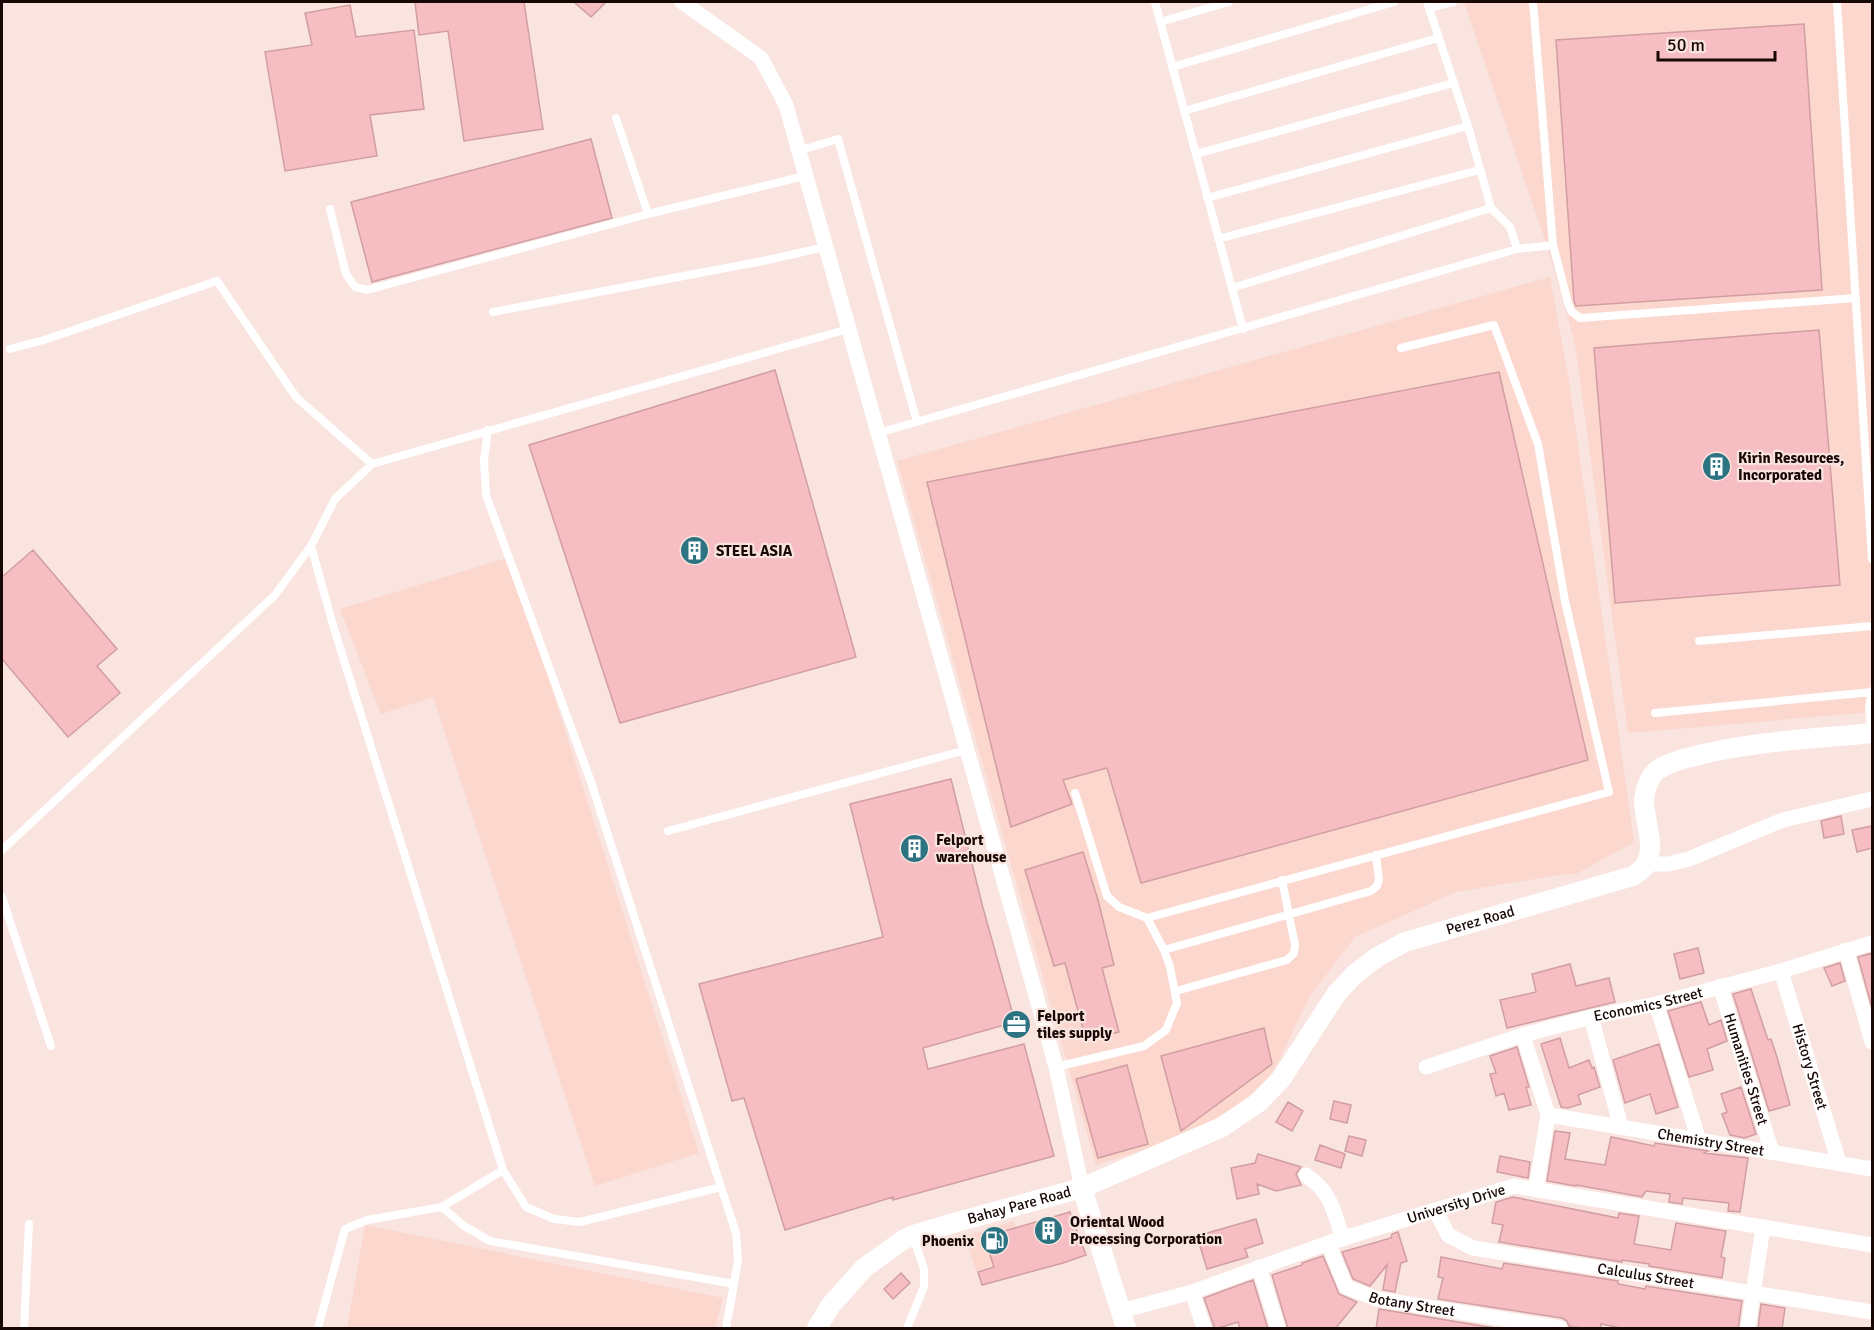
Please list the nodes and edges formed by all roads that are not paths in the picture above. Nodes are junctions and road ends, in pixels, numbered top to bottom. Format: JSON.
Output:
{"nodes":[{"id":1,"x":682,"y":2,"type":"edge"},
{"id":2,"x":1155,"y":2,"type":"edge"},
{"id":3,"x":1229,"y":2,"type":"edge"},
{"id":4,"x":1394,"y":2,"type":"edge"},
{"id":5,"x":1454,"y":2,"type":"edge"},
{"id":6,"x":1533,"y":2,"type":"edge"},
{"id":7,"x":1837,"y":2,"type":"edge"},
{"id":8,"x":1429,"y":5,"type":"edge"},
{"id":9,"x":1160,"y":22,"type":"junction"},
{"id":10,"x":1438,"y":38,"type":"junction"},
{"id":11,"x":1172,"y":67,"type":"junction"},
{"id":12,"x":1453,"y":83,"type":"junction"},
{"id":13,"x":1184,"y":111,"type":"junction"},
{"id":14,"x":616,"y":118,"type":"dead end"},
{"id":15,"x":1468,"y":126,"type":"junction"},
{"id":16,"x":798,"y":151,"type":"junction"},
{"id":17,"x":1196,"y":154,"type":"junction"},
{"id":18,"x":1479,"y":170,"type":"junction"},
{"id":19,"x":806,"y":176,"type":"junction"},
{"id":20,"x":1208,"y":198,"type":"junction"},
{"id":21,"x":1491,"y":208,"type":"junction"},
{"id":22,"x":330,"y":209,"type":"dead end"},
{"id":23,"x":648,"y":214,"type":"junction"},
{"id":24,"x":1218,"y":238,"type":"junction"},
{"id":25,"x":1553,"y":245,"type":"junction"},
{"id":26,"x":825,"y":247,"type":"junction"},
{"id":27,"x":1517,"y":249,"type":"junction"},
{"id":28,"x":1232,"y":288,"type":"junction"},
{"id":29,"x":1856,"y":298,"type":"junction"},
{"id":30,"x":493,"y":312,"type":"dead end"},
{"id":31,"x":848,"y":329,"type":"junction"},
{"id":32,"x":1243,"y":329,"type":"junction"},
{"id":33,"x":1401,"y":348,"type":"dead end"},
{"id":34,"x":10,"y":349,"type":"dead end"},
{"id":35,"x":917,"y":422,"type":"junction"},
{"id":36,"x":488,"y":430,"type":"junction"},
{"id":37,"x":877,"y":434,"type":"junction"},
{"id":38,"x":372,"y":464,"type":"junction"},
{"id":39,"x":311,"y":546,"type":"junction"},
{"id":40,"x":1872,"y":558,"type":"edge"},
{"id":41,"x":1872,"y":626,"type":"edge"},
{"id":42,"x":1699,"y":641,"type":"dead end"},
{"id":43,"x":1872,"y":692,"type":"edge"},
{"id":44,"x":1655,"y":713,"type":"dead end"},
{"id":45,"x":1872,"y":733,"type":"edge"},
{"id":46,"x":966,"y":750,"type":"junction"},
{"id":47,"x":1074,"y":793,"type":"dead end"},
{"id":48,"x":1872,"y":800,"type":"edge"},
{"id":49,"x":668,"y":831,"type":"dead end"},
{"id":50,"x":2,"y":850,"type":"edge"},
{"id":51,"x":1376,"y":855,"type":"junction"},
{"id":52,"x":1646,"y":864,"type":"junction"},
{"id":53,"x":1282,"y":880,"type":"junction"},
{"id":54,"x":2,"y":897,"type":"edge"},
{"id":55,"x":1290,"y":915,"type":"junction"},
{"id":56,"x":1147,"y":918,"type":"junction"},
{"id":57,"x":1872,"y":943,"type":"edge"},
{"id":58,"x":1164,"y":950,"type":"junction"},
{"id":59,"x":1846,"y":950,"type":"junction"},
{"id":60,"x":1781,"y":971,"type":"junction"},
{"id":61,"x":1720,"y":986,"type":"junction"},
{"id":62,"x":1176,"y":991,"type":"junction"},
{"id":63,"x":1656,"y":1004,"type":"junction"},
{"id":64,"x":1591,"y":1017,"type":"junction"},
{"id":65,"x":1523,"y":1035,"type":"junction"},
{"id":66,"x":1872,"y":1042,"type":"edge"},
{"id":67,"x":51,"y":1046,"type":"dead end"},
{"id":68,"x":1056,"y":1067,"type":"junction"},
{"id":69,"x":1425,"y":1067,"type":"dead end"},
{"id":70,"x":1548,"y":1115,"type":"junction"},
{"id":71,"x":1621,"y":1127,"type":"junction"},
{"id":72,"x":1699,"y":1140,"type":"junction"},
{"id":73,"x":1772,"y":1152,"type":"junction"},
{"id":74,"x":1839,"y":1163,"type":"junction"},
{"id":75,"x":1872,"y":1169,"type":"edge"},
{"id":76,"x":503,"y":1170,"type":"junction"},
{"id":77,"x":1306,"y":1175,"type":"dead end"},
{"id":78,"x":721,"y":1187,"type":"junction"},
{"id":79,"x":1082,"y":1188,"type":"junction"},
{"id":80,"x":1536,"y":1189,"type":"junction"},
{"id":81,"x":442,"y":1207,"type":"junction"},
{"id":82,"x":1436,"y":1211,"type":"junction"},
{"id":83,"x":29,"y":1224,"type":"dead end"},
{"id":84,"x":1763,"y":1227,"type":"junction"},
{"id":85,"x":913,"y":1235,"type":"junction"},
{"id":86,"x":1343,"y":1239,"type":"junction"},
{"id":87,"x":1328,"y":1243,"type":"junction"},
{"id":88,"x":1872,"y":1245,"type":"edge"},
{"id":89,"x":1259,"y":1267,"type":"junction"},
{"id":90,"x":734,"y":1284,"type":"junction"},
{"id":91,"x":1192,"y":1292,"type":"junction"},
{"id":92,"x":1754,"y":1293,"type":"junction"},
{"id":93,"x":1872,"y":1312,"type":"edge"},
{"id":94,"x":1123,"y":1320,"type":"edge"},
{"id":95,"x":24,"y":1329,"type":"edge"},
{"id":96,"x":318,"y":1329,"type":"edge"},
{"id":97,"x":726,"y":1329,"type":"edge"},
{"id":98,"x":818,"y":1329,"type":"edge"},
{"id":99,"x":906,"y":1329,"type":"edge"},
{"id":100,"x":1204,"y":1329,"type":"edge"},
{"id":101,"x":1278,"y":1329,"type":"edge"},
{"id":102,"x":1560,"y":1329,"type":"edge"},
{"id":103,"x":1748,"y":1329,"type":"edge"}],
"edges":[{"from":1,"to":16,"type":"street"},
{"from":2,"to":9,"type":"lane"},
{"from":3,"to":9,"type":"lane"},
{"from":4,"to":11,"type":"lane"},
{"from":5,"to":8,"type":"lane"},
{"from":6,"to":25,"type":"lane"},
{"from":7,"to":29,"type":"lane"},
{"from":8,"to":10,"type":"lane"},
{"from":9,"to":11,"type":"lane"},
{"from":10,"to":12,"type":"lane"},
{"from":10,"to":13,"type":"lane"},
{"from":11,"to":13,"type":"lane"},
{"from":12,"to":15,"type":"lane"},
{"from":12,"to":17,"type":"lane"},
{"from":13,"to":17,"type":"lane"},
{"from":14,"to":23,"type":"lane"},
{"from":15,"to":18,"type":"lane"},
{"from":15,"to":20,"type":"lane"},
{"from":16,"to":19,"type":"street"},
{"from":16,"to":35,"type":"lane"},
{"from":17,"to":20,"type":"lane"},
{"from":18,"to":21,"type":"lane"},
{"from":18,"to":24,"type":"lane"},
{"from":19,"to":23,"type":"lane"},
{"from":19,"to":26,"type":"street"},
{"from":20,"to":24,"type":"lane"},
{"from":21,"to":27,"type":"lane"},
{"from":21,"to":28,"type":"lane"},
{"from":22,"to":23,"type":"lane"},
{"from":24,"to":28,"type":"lane"},
{"from":25,"to":27,"type":"lane"},
{"from":25,"to":29,"type":"lane"},
{"from":26,"to":30,"type":"lane"},
{"from":26,"to":31,"type":"street"},
{"from":27,"to":32,"type":"lane"},
{"from":28,"to":32,"type":"lane"},
{"from":29,"to":40,"type":"lane"},
{"from":31,"to":36,"type":"lane"},
{"from":31,"to":37,"type":"street"},
{"from":32,"to":35,"type":"lane"},
{"from":33,"to":51,"type":"lane"},
{"from":34,"to":38,"type":"lane"},
{"from":35,"to":37,"type":"lane"},
{"from":36,"to":38,"type":"lane"},
{"from":36,"to":78,"type":"lane"},
{"from":37,"to":46,"type":"street"},
{"from":38,"to":39,"type":"lane"},
{"from":39,"to":50,"type":"lane"},
{"from":39,"to":76,"type":"lane"},
{"from":41,"to":42,"type":"lane"},
{"from":43,"to":44,"type":"lane"},
{"from":43,"to":45,"type":"lane"},
{"from":45,"to":52,"type":"street"},
{"from":46,"to":49,"type":"lane"},
{"from":46,"to":68,"type":"street"},
{"from":47,"to":56,"type":"lane"},
{"from":48,"to":52,"type":"street"},
{"from":51,"to":53,"type":"lane"},
{"from":51,"to":55,"type":"lane"},
{"from":52,"to":79,"type":"street","name":"Perez Road"},
{"from":53,"to":55,"type":"lane"},
{"from":53,"to":56,"type":"lane"},
{"from":54,"to":67,"type":"lane"},
{"from":55,"to":58,"type":"lane"},
{"from":55,"to":62,"type":"lane"},
{"from":56,"to":58,"type":"lane"},
{"from":57,"to":59,"type":"street","name":"Economics Street"},
{"from":58,"to":62,"type":"lane"},
{"from":59,"to":60,"type":"street","name":"Economics Street"},
{"from":59,"to":66,"type":"street"},
{"from":60,"to":61,"type":"street","name":"Economics Street"},
{"from":60,"to":74,"type":"street","name":"History Street"},
{"from":61,"to":63,"type":"street","name":"Economics Street"},
{"from":61,"to":73,"type":"street","name":"Humanities Street"},
{"from":62,"to":68,"type":"lane"},
{"from":63,"to":64,"type":"street","name":"Economics Street"},
{"from":63,"to":72,"type":"street"},
{"from":64,"to":65,"type":"street","name":"Economics Street"},
{"from":64,"to":71,"type":"street"},
{"from":65,"to":69,"type":"street","name":"Economics Street"},
{"from":65,"to":70,"type":"street"},
{"from":68,"to":79,"type":"street"},
{"from":70,"to":71,"type":"street","name":"Chemistry Street"},
{"from":70,"to":80,"type":"street"},
{"from":71,"to":72,"type":"street","name":"Chemistry Street"},
{"from":72,"to":73,"type":"street","name":"Chemistry Street"},
{"from":73,"to":74,"type":"street","name":"Chemistry Street"},
{"from":74,"to":75,"type":"street","name":"Chemistry Street"},
{"from":76,"to":78,"type":"lane"},
{"from":76,"to":81,"type":"lane"},
{"from":77,"to":86,"type":"street"},
{"from":78,"to":90,"type":"lane"},
{"from":79,"to":85,"type":"street","name":"Bahay Pare Road"},
{"from":79,"to":94,"type":"street"},
{"from":80,"to":82,"type":"street","name":"University Drive"},
{"from":80,"to":84,"type":"street","name":"University Drive"},
{"from":81,"to":90,"type":"lane"},
{"from":81,"to":96,"type":"lane"},
{"from":82,"to":86,"type":"street","name":"University Drive"},
{"from":82,"to":92,"type":"street","name":"Calculus Street"},
{"from":83,"to":95,"type":"lane"},
{"from":84,"to":88,"type":"street","name":"University Drive"},
{"from":84,"to":92,"type":"street"},
{"from":85,"to":98,"type":"street","name":"Bahay Pare Road"},
{"from":85,"to":99,"type":"lane"},
{"from":86,"to":87,"type":"street","name":"University Drive"},
{"from":87,"to":89,"type":"street","name":"University Drive"},
{"from":87,"to":102,"type":"street","name":"Botany Street"},
{"from":89,"to":91,"type":"street","name":"University Drive"},
{"from":89,"to":101,"type":"street"},
{"from":90,"to":97,"type":"lane"},
{"from":91,"to":94,"type":"street","name":"University Drive"},
{"from":91,"to":100,"type":"street"},
{"from":92,"to":93,"type":"street","name":"Calculus Street"},
{"from":92,"to":103,"type":"street"}]}
